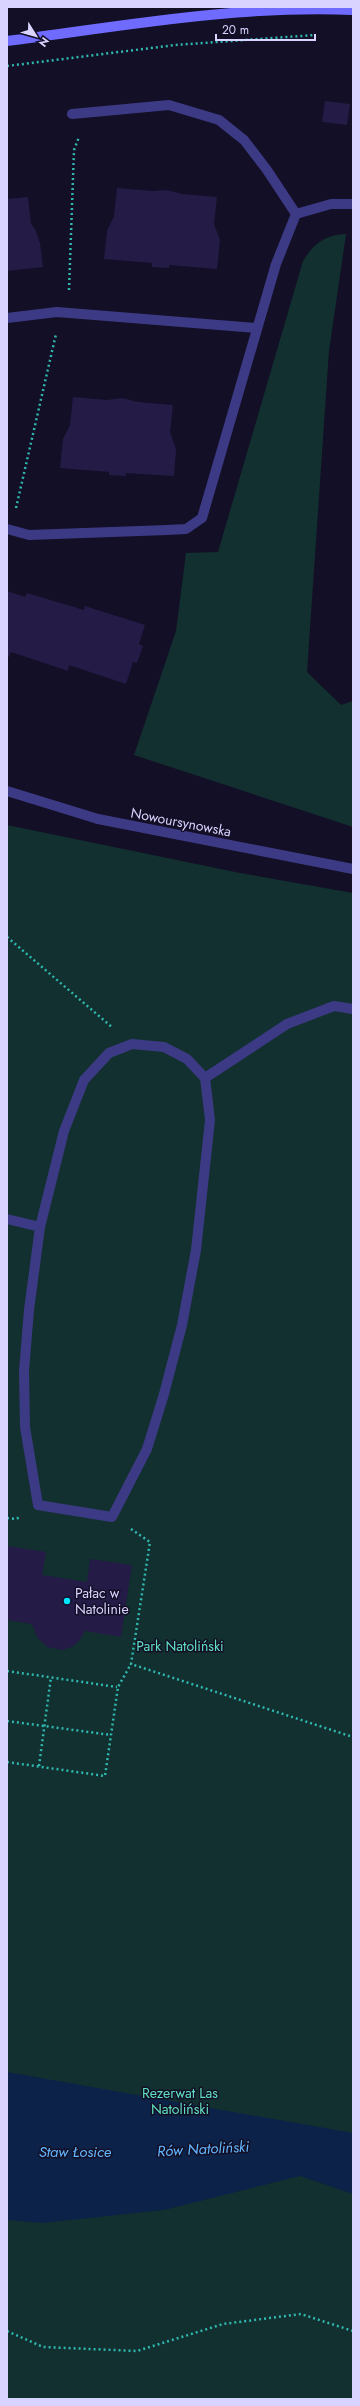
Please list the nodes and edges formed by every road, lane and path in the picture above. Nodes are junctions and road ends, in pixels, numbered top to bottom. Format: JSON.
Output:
{"nodes":[{"id":1,"x":353,"y":10,"type":"edge"},
{"id":2,"x":315,"y":35,"type":"dead end"},
{"id":3,"x":7,"y":41,"type":"edge"},
{"id":4,"x":7,"y":66,"type":"edge"},
{"id":5,"x":72,"y":114,"type":"dead end"},
{"id":6,"x":82,"y":135,"type":"dead end"},
{"id":7,"x":353,"y":204,"type":"edge"},
{"id":8,"x":296,"y":214,"type":"junction"},
{"id":9,"x":57,"y":312,"type":"junction"},
{"id":10,"x":68,"y":312,"type":"junction"},
{"id":11,"x":7,"y":318,"type":"edge"},
{"id":12,"x":257,"y":328,"type":"junction"},
{"id":13,"x":9,"y":529,"type":"edge"},
{"id":14,"x":7,"y":791,"type":"edge"},
{"id":15,"x":353,"y":870,"type":"edge"},
{"id":16,"x":7,"y":937,"type":"edge"},
{"id":17,"x":353,"y":1009,"type":"edge"},
{"id":18,"x":132,"y":1044,"type":"junction"},
{"id":19,"x":205,"y":1078,"type":"junction"},
{"id":20,"x":7,"y":1219,"type":"edge"},
{"id":21,"x":40,"y":1227,"type":"junction"},
{"id":22,"x":112,"y":1517,"type":"junction"},
{"id":23,"x":131,"y":1664,"type":"junction"},
{"id":24,"x":7,"y":1671,"type":"edge"},
{"id":25,"x":51,"y":1678,"type":"junction"},
{"id":26,"x":118,"y":1687,"type":"junction"},
{"id":27,"x":7,"y":1721,"type":"edge"},
{"id":28,"x":44,"y":1726,"type":"junction"},
{"id":29,"x":111,"y":1735,"type":"junction"},
{"id":30,"x":353,"y":1737,"type":"edge"},
{"id":31,"x":7,"y":1762,"type":"edge"},
{"id":32,"x":39,"y":1766,"type":"junction"},
{"id":33,"x":7,"y":2331,"type":"edge"},
{"id":34,"x":353,"y":2331,"type":"edge"}],
"edges":[{"from":1,"to":3,"type":"street"},
{"from":2,"to":4,"type":"path"},
{"from":5,"to":8,"type":"street"},
{"from":6,"to":10,"type":"path"},
{"from":7,"to":8,"type":"street"},
{"from":8,"to":12,"type":"street"},
{"from":9,"to":10,"type":"street"},
{"from":9,"to":11,"type":"street"},
{"from":9,"to":13,"type":"path"},
{"from":10,"to":12,"type":"street"},
{"from":12,"to":13,"type":"street"},
{"from":14,"to":15,"type":"street","name":"Nowoursynowska"},
{"from":16,"to":18,"type":"path"},
{"from":17,"to":19,"type":"street"},
{"from":18,"to":19,"type":"street"},
{"from":18,"to":21,"type":"street"},
{"from":19,"to":22,"type":"street"},
{"from":20,"to":21,"type":"street"},
{"from":21,"to":22,"type":"street"},
{"from":22,"to":23,"type":"path"},
{"from":23,"to":26,"type":"path"},
{"from":23,"to":30,"type":"path"},
{"from":24,"to":25,"type":"path"},
{"from":25,"to":26,"type":"path"},
{"from":25,"to":28,"type":"path"},
{"from":26,"to":29,"type":"path"},
{"from":27,"to":28,"type":"path"},
{"from":28,"to":29,"type":"path"},
{"from":28,"to":32,"type":"path"},
{"from":29,"to":32,"type":"path"},
{"from":31,"to":32,"type":"path"},
{"from":33,"to":34,"type":"path"}]}
